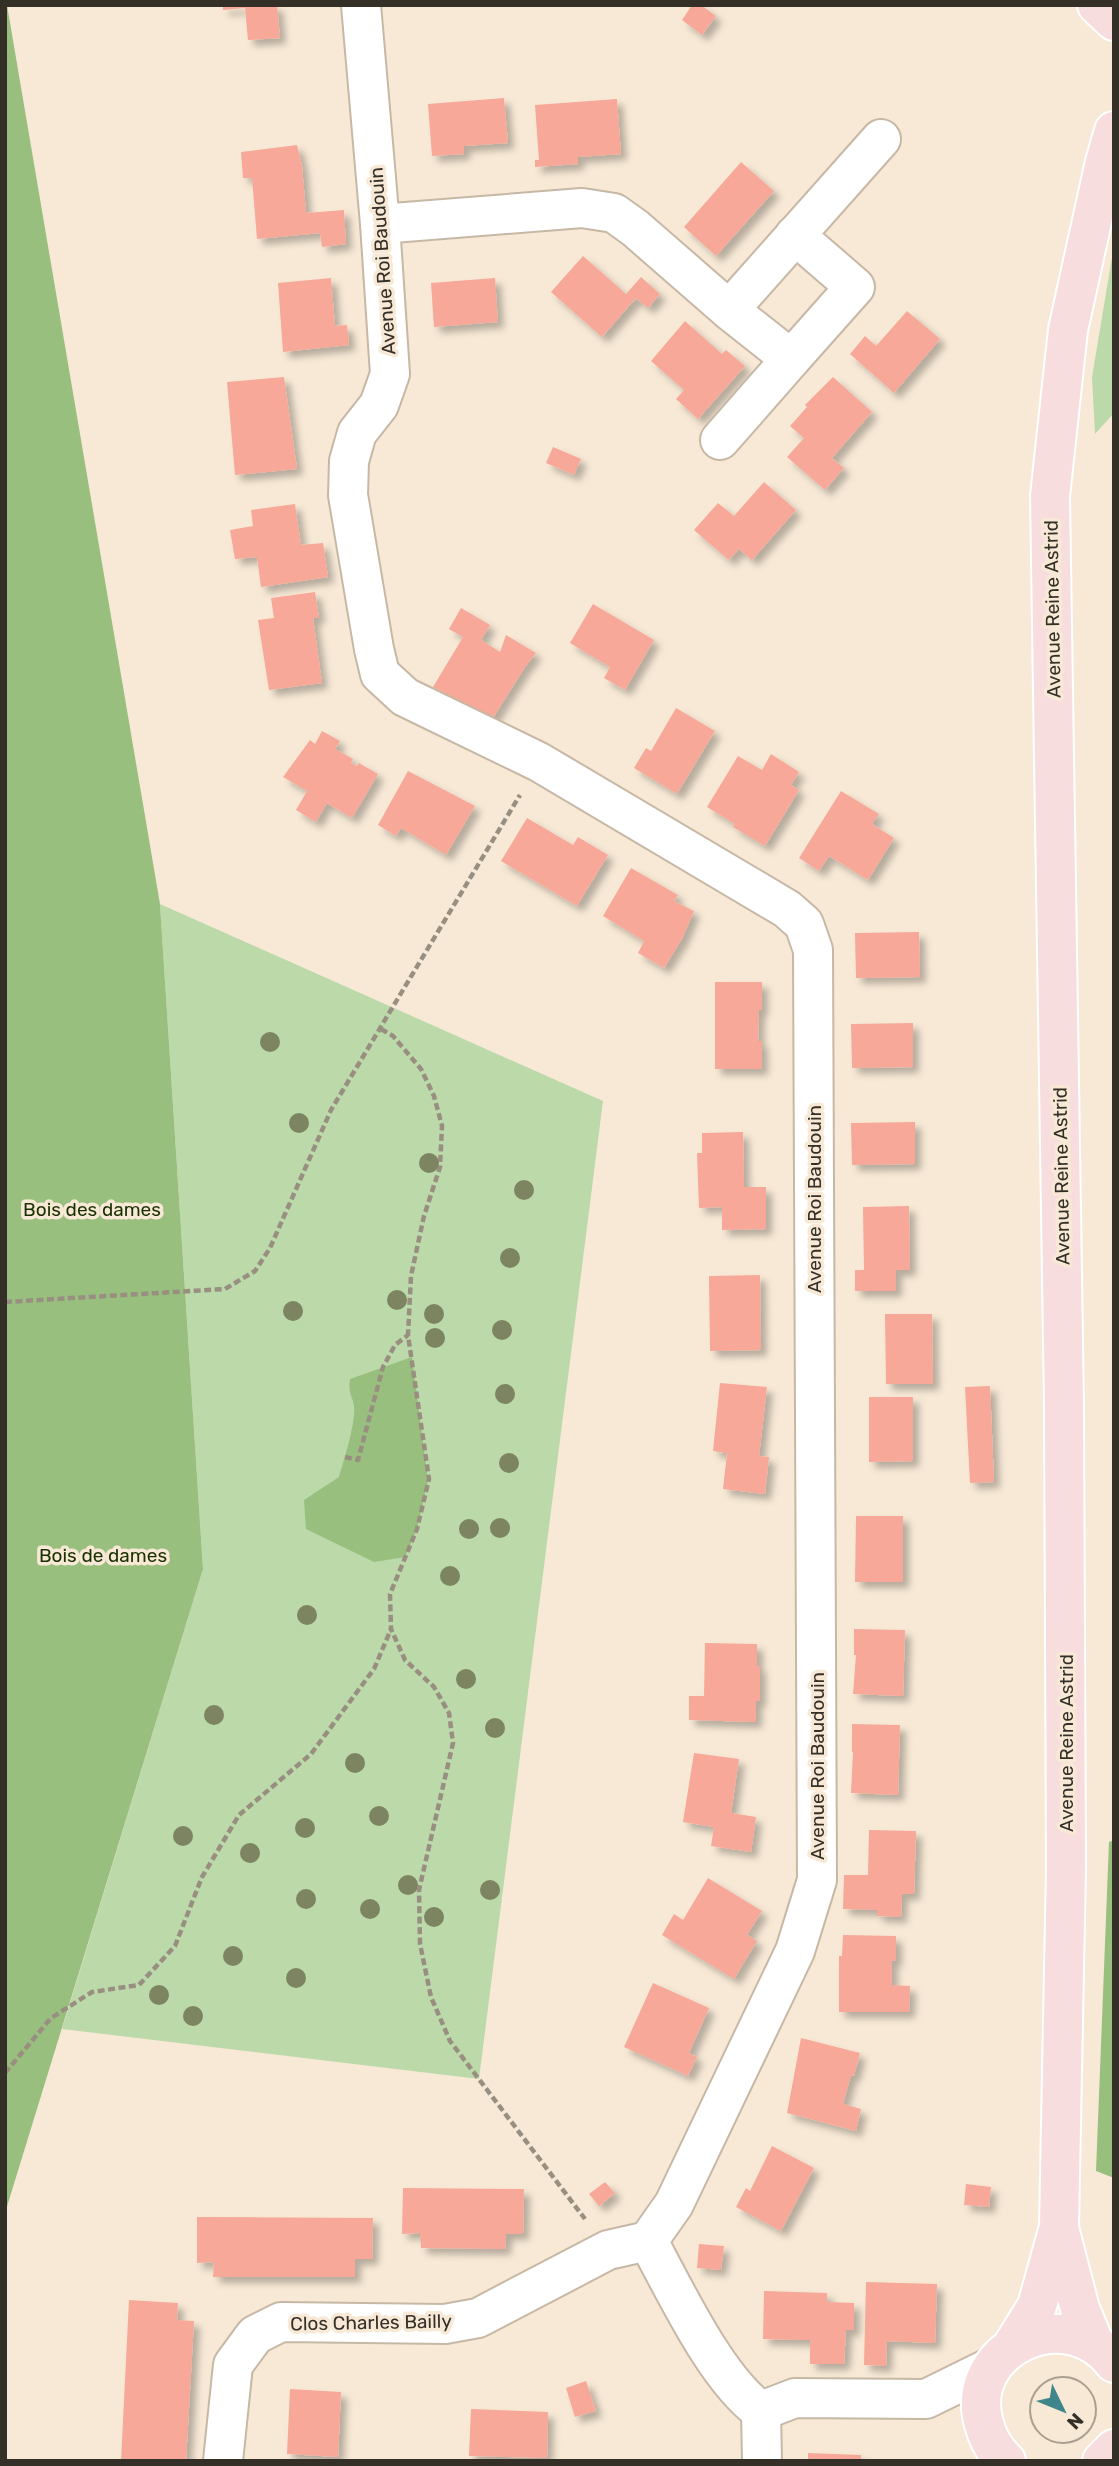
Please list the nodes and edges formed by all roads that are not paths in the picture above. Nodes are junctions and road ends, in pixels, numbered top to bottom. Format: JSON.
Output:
{"nodes":[{"id":1,"x":361,"y":5,"type":"edge"},
{"id":2,"x":1097,"y":5,"type":"edge"},
{"id":3,"x":1114,"y":21,"type":"edge"},
{"id":4,"x":1114,"y":131,"type":"edge"},
{"id":5,"x":881,"y":139,"type":"dead end"},
{"id":6,"x":380,"y":224,"type":"junction"},
{"id":7,"x":796,"y":235,"type":"junction"},
{"id":8,"x":729,"y":310,"type":"junction"},
{"id":9,"x":790,"y":359,"type":"junction"},
{"id":10,"x":720,"y":440,"type":"dead end"},
{"id":11,"x":1059,"y":2227,"type":"junction"},
{"id":12,"x":648,"y":2241,"type":"junction"},
{"id":13,"x":1104,"y":2354,"type":"edge"},
{"id":14,"x":1003,"y":2356,"type":"junction"},
{"id":15,"x":926,"y":2399,"type":"junction"},
{"id":16,"x":761,"y":2411,"type":"junction"},
{"id":17,"x":997,"y":2449,"type":"edge"},
{"id":18,"x":1114,"y":2449,"type":"edge"},
{"id":19,"x":223,"y":2461,"type":"edge"},
{"id":20,"x":762,"y":2461,"type":"edge"},
{"id":21,"x":1102,"y":2461,"type":"edge"}],
"edges":[{"from":1,"to":6,"type":"street","name":"Avenue Roi Baudouin"},
{"from":2,"to":3,"type":"main road"},
{"from":4,"to":11,"type":"main road","name":"Avenue Reine Astrid"},
{"from":5,"to":7,"type":"street"},
{"from":6,"to":8,"type":"street"},
{"from":6,"to":12,"type":"street","name":"Avenue Roi Baudouin"},
{"from":7,"to":8,"type":"street"},
{"from":7,"to":9,"type":"street"},
{"from":8,"to":9,"type":"street"},
{"from":9,"to":10,"type":"street"},
{"from":11,"to":13,"type":"main road"},
{"from":11,"to":14,"type":"main road"},
{"from":12,"to":16,"type":"street"},
{"from":12,"to":19,"type":"street","name":"Clos Charles Bailly"},
{"from":13,"to":14,"type":"main road"},
{"from":14,"to":15,"type":"street"},
{"from":14,"to":17,"type":"main road"},
{"from":15,"to":16,"type":"street"},
{"from":15,"to":17,"type":"street"},
{"from":16,"to":20,"type":"street"},
{"from":18,"to":21,"type":"main road"}]}
